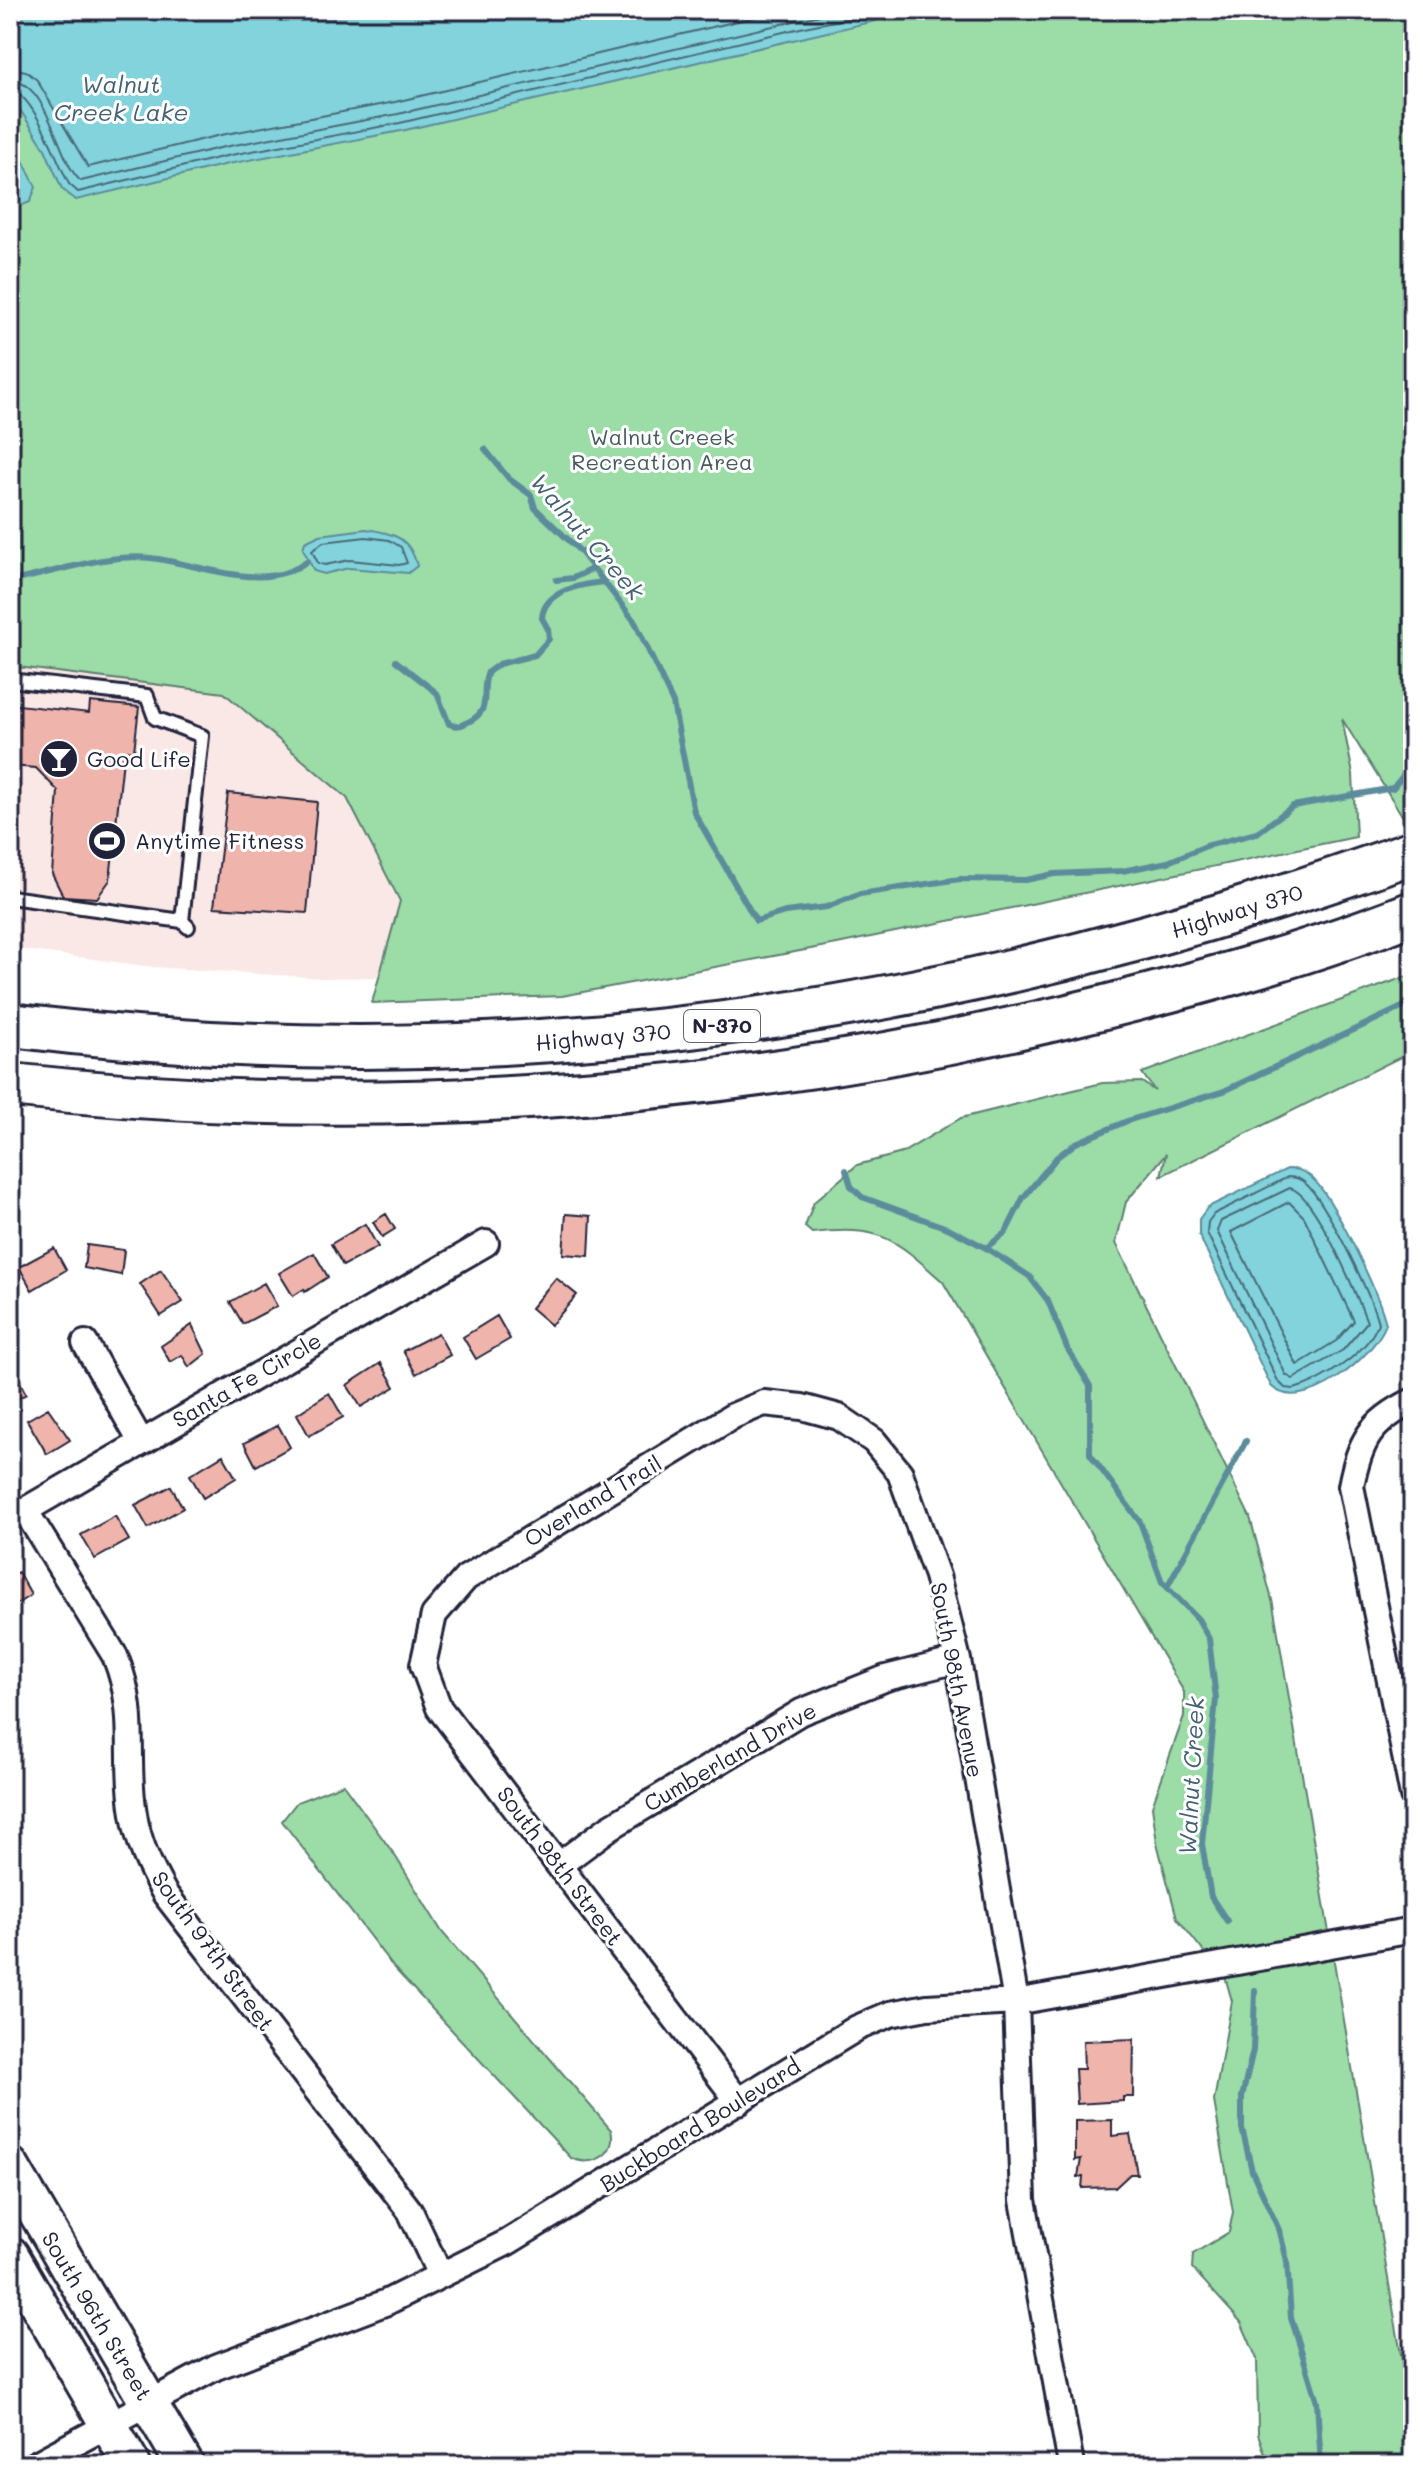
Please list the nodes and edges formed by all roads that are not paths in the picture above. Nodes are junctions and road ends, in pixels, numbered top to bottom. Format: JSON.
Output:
{"nodes":[{"id":1,"x":10,"y":680,"type":"edge"},
{"id":2,"x":1413,"y":852,"type":"edge"},
{"id":3,"x":10,"y":897,"type":"edge"},
{"id":4,"x":1410,"y":910,"type":"edge"},
{"id":5,"x":10,"y":1025,"type":"edge"},
{"id":6,"x":133,"y":1040,"type":"junction"},
{"id":7,"x":10,"y":1048,"type":"edge"},
{"id":8,"x":10,"y":1085,"type":"edge"},
{"id":9,"x":486,"y":1243,"type":"dead end"},
{"id":10,"x":85,"y":1343,"type":"dead end"},
{"id":11,"x":1413,"y":1401,"type":"edge"},
{"id":12,"x":764,"y":1403,"type":"joint"},
{"id":13,"x":141,"y":1442,"type":"junction"},
{"id":14,"x":18,"y":1515,"type":"edge"},
{"id":15,"x":434,"y":1615,"type":"joint"},
{"id":16,"x":958,"y":1660,"type":"junction"},
{"id":17,"x":1412,"y":1781,"type":"edge"},
{"id":18,"x":559,"y":1865,"type":"junction"},
{"id":19,"x":1413,"y":1930,"type":"edge"},
{"id":20,"x":1016,"y":2002,"type":"junction"},
{"id":21,"x":739,"y":2102,"type":"junction"},
{"id":22,"x":10,"y":2166,"type":"edge"},
{"id":23,"x":10,"y":2255,"type":"edge"},
{"id":24,"x":440,"y":2275,"type":"junction"},
{"id":25,"x":148,"y":2401,"type":"junction"},
{"id":26,"x":108,"y":2424,"type":"junction"},
{"id":27,"x":34,"y":2465,"type":"edge"},
{"id":28,"x":132,"y":2465,"type":"edge"},
{"id":29,"x":185,"y":2465,"type":"edge"},
{"id":30,"x":1071,"y":2465,"type":"edge"}],
"edges":[{"from":1,"to":3,"type":"lane"},
{"from":2,"to":6,"type":"highway","name":"Highway 370","number":"N-370"},
{"from":4,"to":8,"type":"highway","number":"N-370"},
{"from":5,"to":6,"type":"highway","name":"Highway 370","number":"N-370"},
{"from":6,"to":7,"type":"highway"},
{"from":9,"to":13,"type":"street","name":"Santa Fe Circle"},
{"from":10,"to":13,"type":"street"},
{"from":11,"to":17,"type":"street"},
{"from":12,"to":15,"type":"street","name":"Overland Trail"},
{"from":12,"to":16,"type":"street","name":"South 98th Avenue"},
{"from":13,"to":14,"type":"street","name":"Santa Fe Circle"},
{"from":14,"to":24,"type":"street","name":"South 97th Street"},
{"from":15,"to":18,"type":"street","name":"South 98th Street"},
{"from":16,"to":18,"type":"street","name":"Cumberland Drive"},
{"from":16,"to":20,"type":"street","name":"South 98th Avenue"},
{"from":18,"to":21,"type":"street","name":"South 98th Street"},
{"from":19,"to":20,"type":"street","name":"Buckboard Boulevard"},
{"from":20,"to":21,"type":"street","name":"Buckboard Boulevard"},
{"from":20,"to":30,"type":"street","name":"South 98th Avenue"},
{"from":21,"to":24,"type":"street","name":"Buckboard Boulevard"},
{"from":22,"to":25,"type":"main road","name":"South 96th Street"},
{"from":23,"to":26,"type":"main road","name":"South 96th Street"},
{"from":24,"to":25,"type":"street","name":"Buckboard Boulevard"},
{"from":25,"to":26,"type":"street","name":"Buckboard Boulevard"},
{"from":25,"to":29,"type":"main road","name":"South 96th Street"},
{"from":26,"to":27,"type":"street","name":"Buckboard Boulevard"},
{"from":26,"to":28,"type":"main road","name":"South 96th Street"}]}
